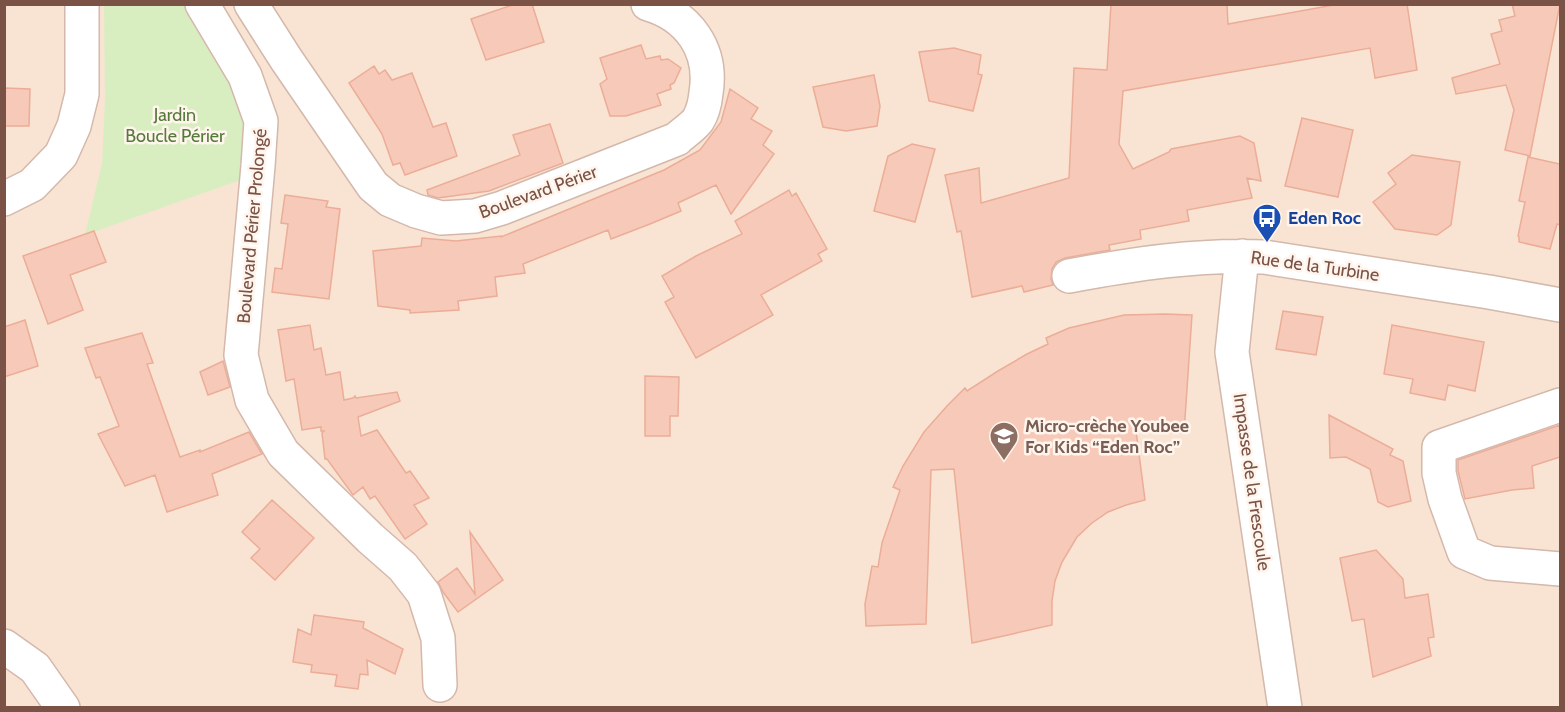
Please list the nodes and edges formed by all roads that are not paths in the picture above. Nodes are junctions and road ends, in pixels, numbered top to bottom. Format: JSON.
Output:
{"nodes":[{"id":1,"x":82,"y":4,"type":"edge"},
{"id":2,"x":202,"y":4,"type":"edge"},
{"id":3,"x":251,"y":4,"type":"edge"},
{"id":4,"x":648,"y":4,"type":"edge"},
{"id":5,"x":4,"y":199,"type":"edge"},
{"id":6,"x":1242,"y":256,"type":"junction"},
{"id":7,"x":1069,"y":276,"type":"dead end"},
{"id":8,"x":1560,"y":305,"type":"edge"},
{"id":9,"x":1560,"y":405,"type":"edge"},
{"id":10,"x":1560,"y":569,"type":"edge"},
{"id":11,"x":4,"y":646,"type":"edge"},
{"id":12,"x":440,"y":685,"type":"dead end"},
{"id":13,"x":63,"y":708,"type":"edge"},
{"id":14,"x":1285,"y":708,"type":"edge"}],
"edges":[{"from":1,"to":5,"type":"street"},
{"from":2,"to":12,"type":"street","name":"Boulevard Périer Prolongé"},
{"from":3,"to":4,"type":"street","name":"Boulevard Périer"},
{"from":6,"to":7,"type":"street","name":"Rue de la Turbine"},
{"from":6,"to":8,"type":"street","name":"Rue de la Turbine"},
{"from":6,"to":14,"type":"street","name":"Impasse de la Frescoule"},
{"from":9,"to":10,"type":"street"},
{"from":11,"to":13,"type":"street"}]}
